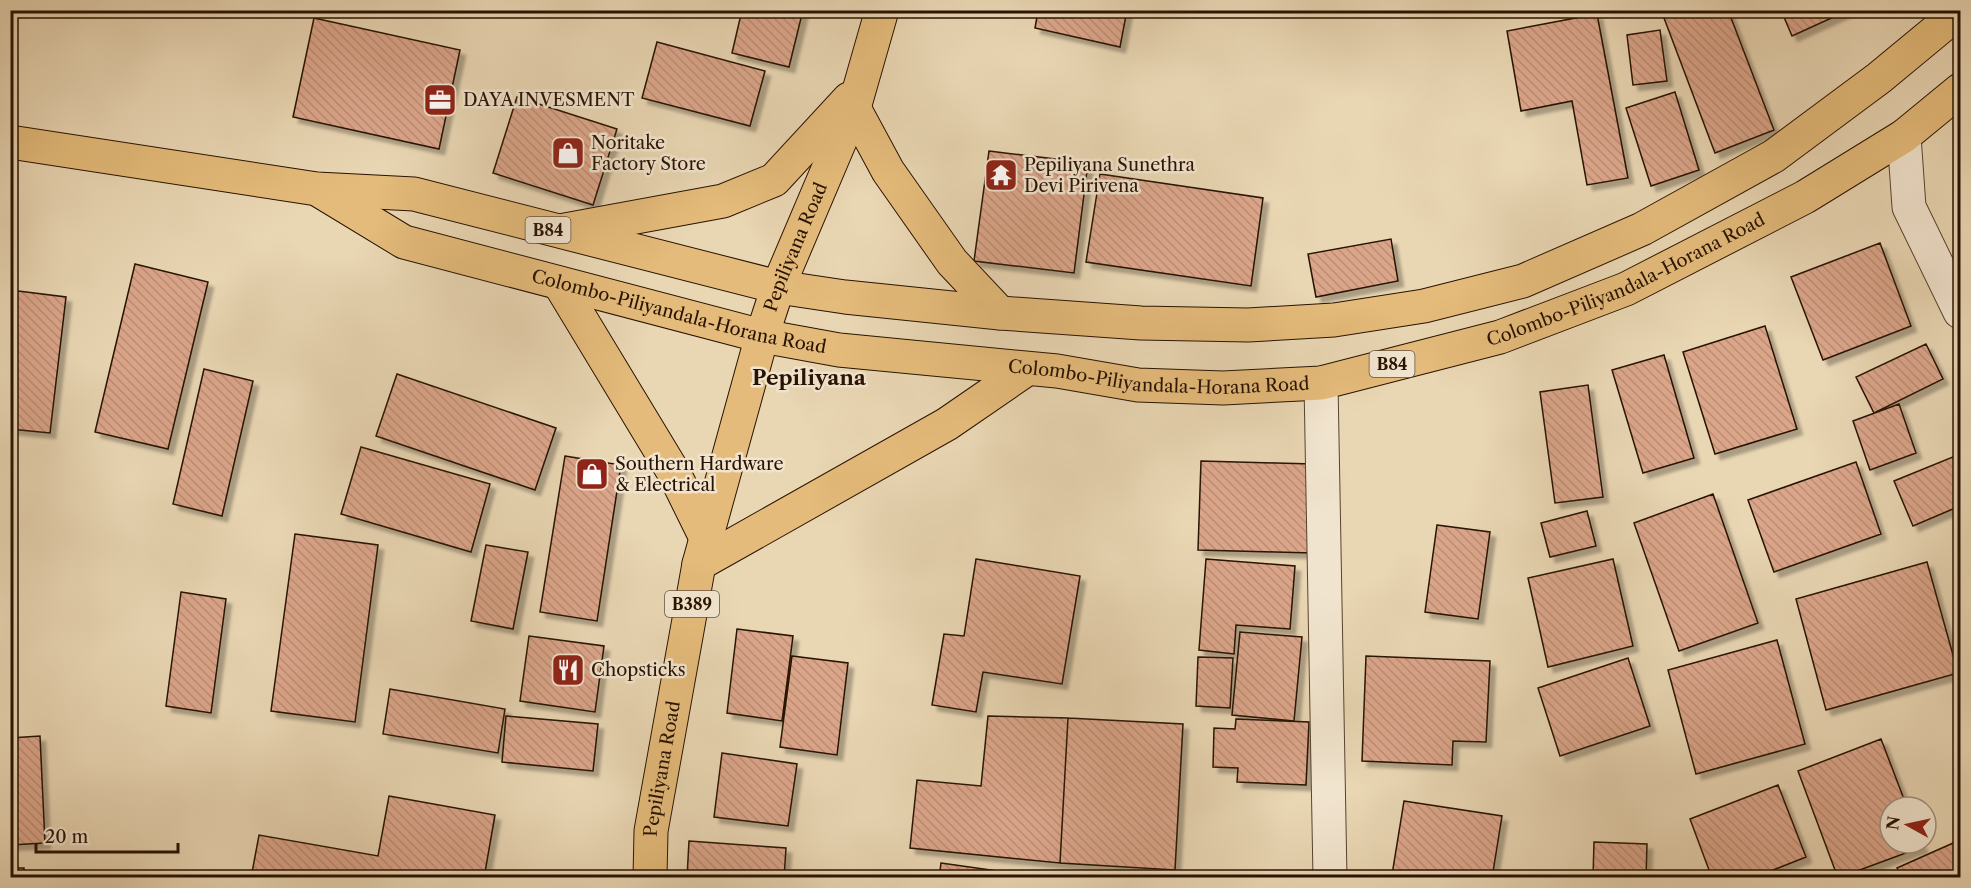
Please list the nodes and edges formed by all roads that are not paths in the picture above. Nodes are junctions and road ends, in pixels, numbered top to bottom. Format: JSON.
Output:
{"nodes":[{"id":1,"x":882,"y":10,"type":"edge"},
{"id":2,"x":1960,"y":11,"type":"edge"},
{"id":3,"x":1960,"y":90,"type":"edge"},
{"id":4,"x":857,"y":98,"type":"junction"},
{"id":5,"x":1904,"y":136,"type":"junction"},
{"id":6,"x":10,"y":142,"type":"edge"},
{"id":7,"x":317,"y":189,"type":"junction"},
{"id":8,"x":554,"y":232,"type":"junction"},
{"id":9,"x":559,"y":283,"type":"junction"},
{"id":10,"x":778,"y":287,"type":"junction"},
{"id":11,"x":1960,"y":312,"type":"edge"},
{"id":12,"x":1000,"y":313,"type":"junction"},
{"id":13,"x":762,"y":336,"type":"junction"},
{"id":14,"x":1027,"y":369,"type":"junction"},
{"id":15,"x":1321,"y":383,"type":"junction"},
{"id":16,"x":702,"y":551,"type":"junction"},
{"id":17,"x":650,"y":878,"type":"edge"},
{"id":18,"x":1330,"y":878,"type":"edge"}],
"edges":[{"from":1,"to":4,"type":"main road","name":"Pepiliyana Road","number":"B389"},
{"from":2,"to":12,"type":"main road","name":"Colombo-Piliyandala-Horana Road","number":"B84"},
{"from":3,"to":5,"type":"main road","name":"Colombo-Piliyandala-Horana Road","number":"B84"},
{"from":4,"to":8,"type":"main road"},
{"from":4,"to":10,"type":"main road","name":"Pepiliyana Road","number":"B389"},
{"from":4,"to":12,"type":"main road"},
{"from":5,"to":11,"type":"street"},
{"from":5,"to":15,"type":"main road","name":"Colombo-Piliyandala-Horana Road","number":"B84"},
{"from":6,"to":7,"type":"main road","name":"Colombo-Piliyandala-Horana Road","number":"B84"},
{"from":7,"to":8,"type":"main road","name":"Colombo-Piliyandala-Horana Road","number":"B84"},
{"from":7,"to":9,"type":"main road","name":"Colombo-Piliyandala-Horana Road","number":"B84"},
{"from":8,"to":10,"type":"main road","name":"Colombo-Piliyandala-Horana Road","number":"B84"},
{"from":9,"to":13,"type":"main road","name":"Colombo-Piliyandala-Horana Road","number":"B84"},
{"from":9,"to":16,"type":"main road"},
{"from":10,"to":12,"type":"main road","name":"Colombo-Piliyandala-Horana Road","number":"B84"},
{"from":10,"to":13,"type":"main road","name":"Pepiliyana Road","number":"B389"},
{"from":13,"to":14,"type":"main road","name":"Colombo-Piliyandala-Horana Road","number":"B84"},
{"from":13,"to":16,"type":"main road","name":"Pepiliyana Road","number":"B389"},
{"from":14,"to":15,"type":"main road","name":"Colombo-Piliyandala-Horana Road","number":"B84"},
{"from":14,"to":16,"type":"main road"},
{"from":15,"to":18,"type":"street"},
{"from":16,"to":17,"type":"main road","name":"Pepiliyana Road","number":"B389"}]}
